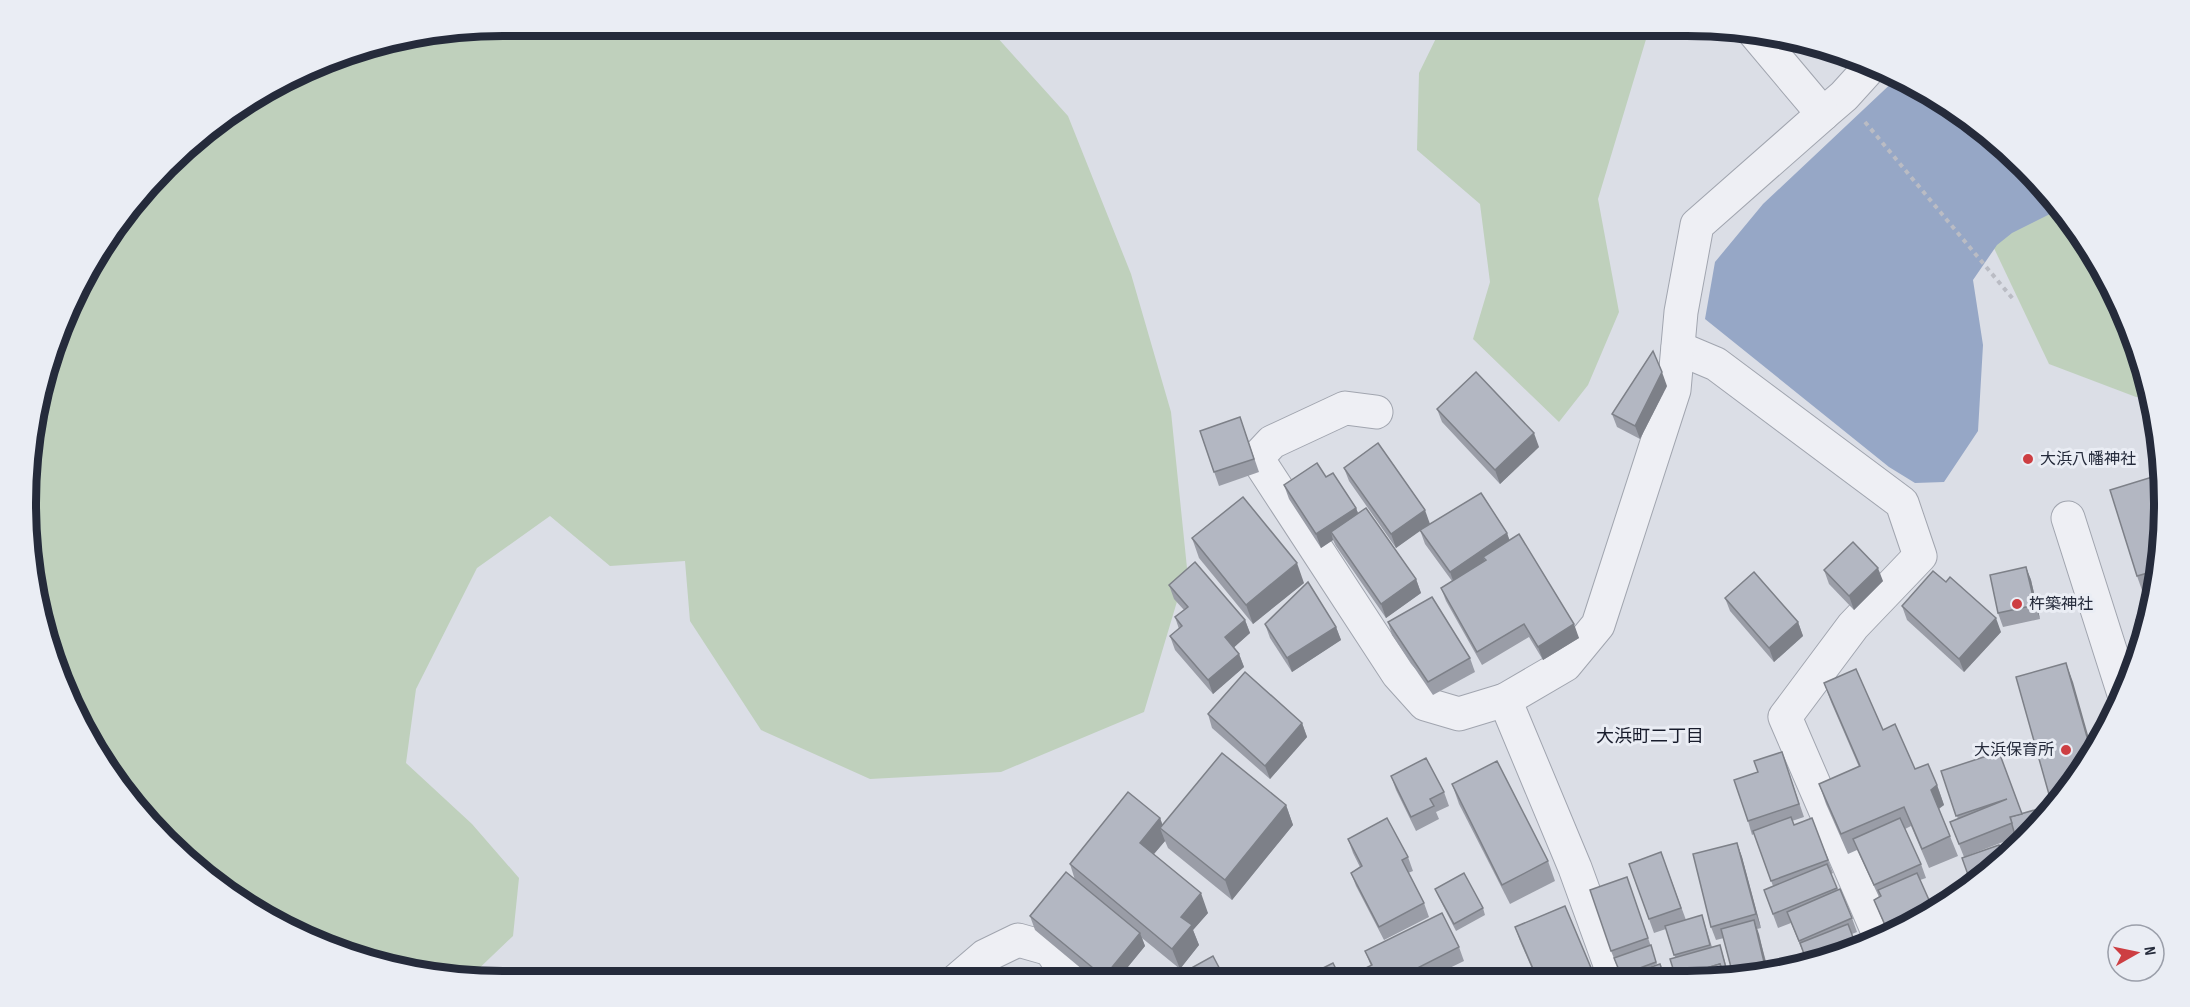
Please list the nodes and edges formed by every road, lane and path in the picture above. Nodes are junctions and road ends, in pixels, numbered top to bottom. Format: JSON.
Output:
{"nodes":[{"id":1,"x":1766,"y":43,"type":"edge"},
{"id":2,"x":1865,"y":72,"type":"edge"},
{"id":3,"x":1833,"y":105,"type":"junction"},
{"id":4,"x":2013,"y":299,"type":"dead end"},
{"id":5,"x":1678,"y":348,"type":"junction"},
{"id":6,"x":1376,"y":412,"type":"dead end"},
{"id":7,"x":2068,"y":518,"type":"dead end"},
{"id":8,"x":2119,"y":679,"type":"edge"},
{"id":9,"x":1505,"y":700,"type":"junction"},
{"id":10,"x":1877,"y":930,"type":"edge"},
{"id":11,"x":968,"y":971,"type":"edge"},
{"id":12,"x":1065,"y":971,"type":"edge"},
{"id":13,"x":1612,"y":971,"type":"edge"}],
"edges":[{"from":1,"to":3,"type":"street"},
{"from":2,"to":3,"type":"street"},
{"from":3,"to":4,"type":"path"},
{"from":3,"to":5,"type":"street"},
{"from":5,"to":9,"type":"street"},
{"from":5,"to":10,"type":"street"},
{"from":6,"to":9,"type":"street"},
{"from":7,"to":8,"type":"street"},
{"from":9,"to":13,"type":"street"},
{"from":11,"to":12,"type":"street"}]}
